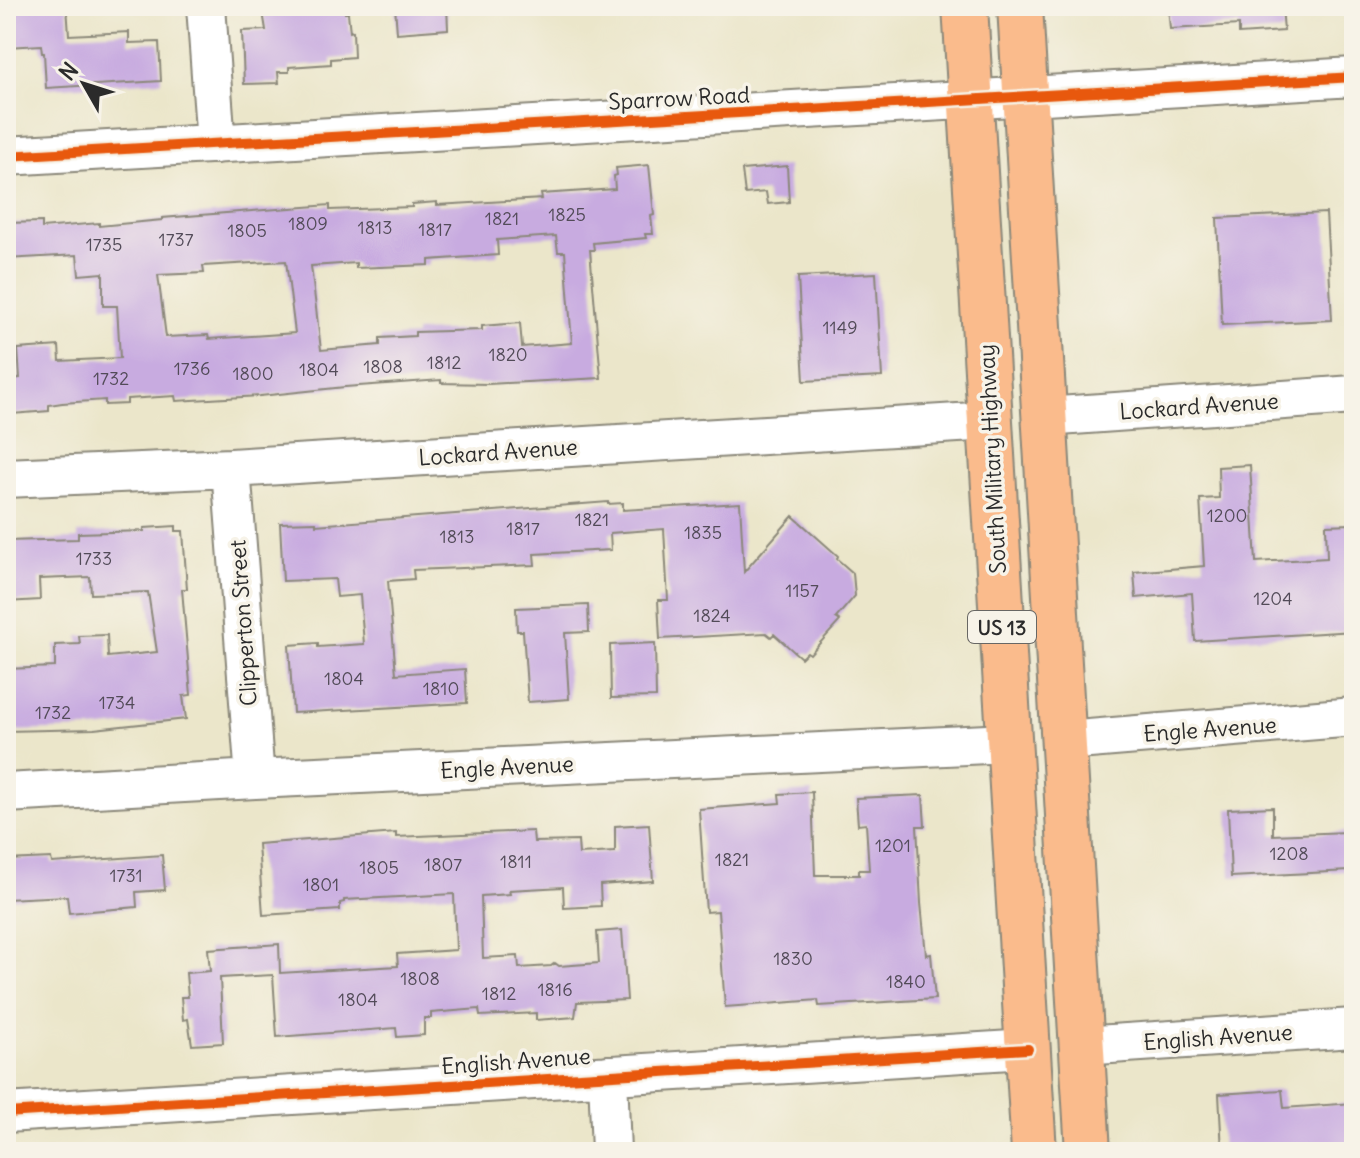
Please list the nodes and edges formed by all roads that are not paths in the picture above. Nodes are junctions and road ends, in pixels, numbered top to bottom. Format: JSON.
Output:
{"nodes":[{"id":1,"x":206,"y":6,"type":"edge"},
{"id":2,"x":965,"y":6,"type":"edge"},
{"id":3,"x":1020,"y":6,"type":"edge"},
{"id":4,"x":1354,"y":77,"type":"edge"},
{"id":5,"x":1026,"y":98,"type":"junction"},
{"id":6,"x":971,"y":101,"type":"junction"},
{"id":7,"x":216,"y":144,"type":"junction"},
{"id":8,"x":6,"y":156,"type":"edge"},
{"id":9,"x":1354,"y":395,"type":"edge"},
{"id":10,"x":1045,"y":417,"type":"junction"},
{"id":11,"x":990,"y":421,"type":"junction"},
{"id":12,"x":231,"y":468,"type":"junction"},
{"id":13,"x":6,"y":478,"type":"edge"},
{"id":14,"x":1354,"y":717,"type":"edge"},
{"id":15,"x":1065,"y":741,"type":"junction"},
{"id":16,"x":1008,"y":743,"type":"junction"},
{"id":17,"x":255,"y":779,"type":"junction"},
{"id":18,"x":6,"y":793,"type":"edge"},
{"id":19,"x":1354,"y":1028,"type":"edge"},
{"id":20,"x":1081,"y":1046,"type":"junction"},
{"id":21,"x":1028,"y":1049,"type":"junction"},
{"id":22,"x":608,"y":1075,"type":"junction"},
{"id":23,"x":6,"y":1113,"type":"edge"},
{"id":24,"x":611,"y":1152,"type":"edge"},
{"id":25,"x":1034,"y":1152,"type":"edge"},
{"id":26,"x":1088,"y":1152,"type":"edge"}],
"edges":[{"from":1,"to":7,"type":"street"},
{"from":2,"to":6,"type":"main road","name":"South Military Highway","number":"US 13"},
{"from":3,"to":5,"type":"main road","number":"US 13"},
{"from":4,"to":5,"type":"street","name":"Sparrow Road"},
{"from":5,"to":6,"type":"street","name":"Sparrow Road"},
{"from":5,"to":10,"type":"main road","number":"US 13"},
{"from":6,"to":7,"type":"street","name":"Sparrow Road"},
{"from":6,"to":11,"type":"main road","name":"South Military Highway","number":"US 13"},
{"from":7,"to":8,"type":"street","name":"Sparrow Road"},
{"from":9,"to":10,"type":"street","name":"Lockard Avenue"},
{"from":10,"to":15,"type":"main road","number":"US 13"},
{"from":11,"to":12,"type":"street","name":"Lockard Avenue"},
{"from":11,"to":16,"type":"main road","name":"South Military Highway","number":"US 13"},
{"from":12,"to":13,"type":"street","name":"Lockard Avenue"},
{"from":12,"to":17,"type":"street","name":"Clipperton Street"},
{"from":14,"to":15,"type":"street","name":"Engle Avenue"},
{"from":15,"to":20,"type":"main road","number":"US 13"},
{"from":16,"to":17,"type":"street","name":"Engle Avenue"},
{"from":16,"to":21,"type":"main road","name":"South Military Highway","number":"US 13"},
{"from":17,"to":18,"type":"street","name":"Engle Avenue"},
{"from":19,"to":20,"type":"street","name":"English Avenue"},
{"from":20,"to":26,"type":"main road","number":"US 13"},
{"from":21,"to":22,"type":"street","name":"English Avenue"},
{"from":21,"to":25,"type":"main road","name":"South Military Highway","number":"US 13"},
{"from":22,"to":23,"type":"street","name":"English Avenue"},
{"from":22,"to":24,"type":"street"}]}
